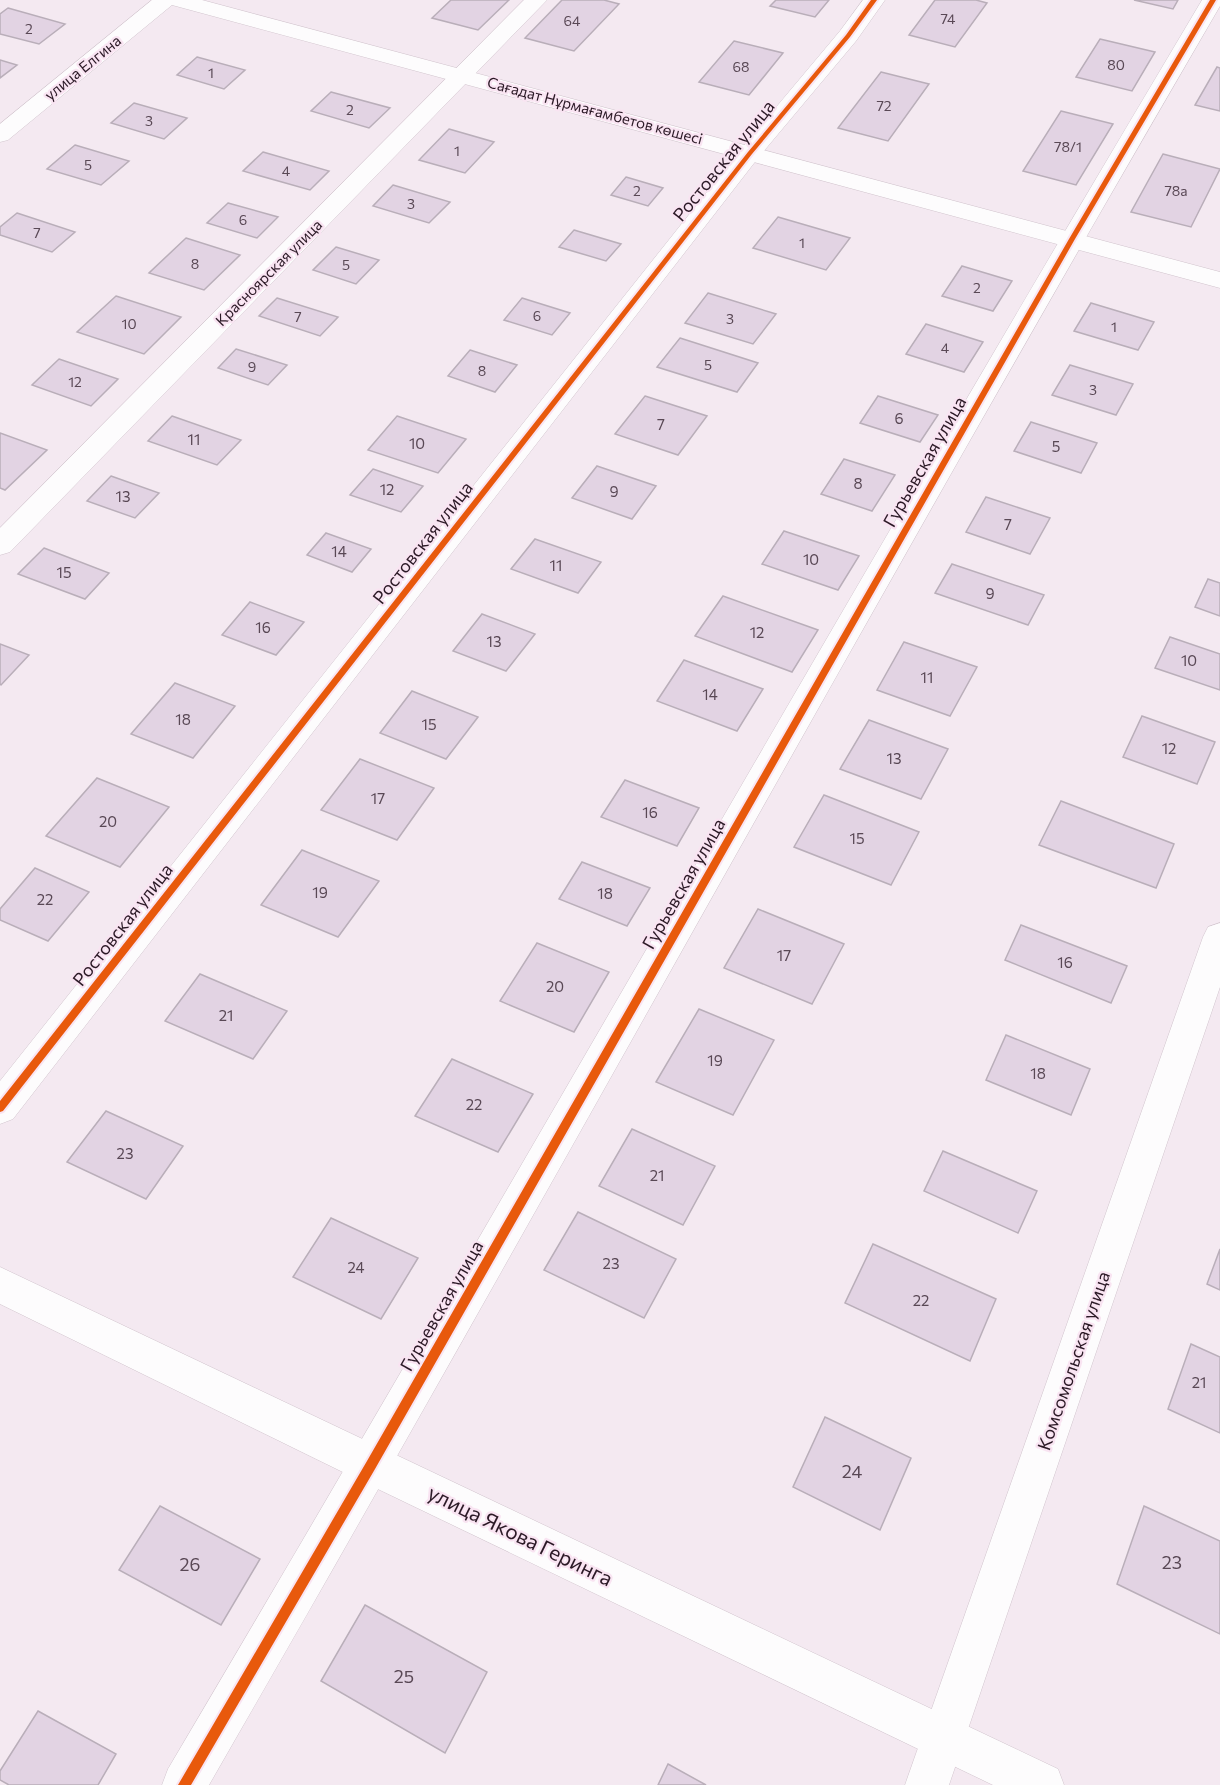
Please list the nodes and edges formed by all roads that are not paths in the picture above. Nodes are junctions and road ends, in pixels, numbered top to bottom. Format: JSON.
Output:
{"nodes":[{"id":1,"x":165,"y":0,"type":"edge"},
{"id":2,"x":178,"y":0,"type":"edge"},
{"id":3,"x":536,"y":0,"type":"edge"},
{"id":4,"x":874,"y":0,"type":"edge"},
{"id":5,"x":1213,"y":0,"type":"edge"},
{"id":6,"x":463,"y":76,"type":"junction"},
{"id":7,"x":0,"y":135,"type":"edge"},
{"id":8,"x":750,"y":153,"type":"junction"},
{"id":9,"x":1072,"y":239,"type":"junction"},
{"id":10,"x":1220,"y":280,"type":"edge"},
{"id":11,"x":0,"y":545,"type":"edge"},
{"id":12,"x":1220,"y":937,"type":"edge"},
{"id":13,"x":0,"y":1108,"type":"edge"},
{"id":14,"x":0,"y":1285,"type":"edge"},
{"id":15,"x":371,"y":1465,"type":"junction"},
{"id":16,"x":944,"y":1738,"type":"junction"},
{"id":17,"x":184,"y":1785,"type":"edge"},
{"id":18,"x":927,"y":1785,"type":"edge"},
{"id":19,"x":1042,"y":1785,"type":"edge"}],
"edges":[{"from":1,"to":7,"type":"street","name":"улица Елгина"},
{"from":2,"to":6,"type":"street","name":"Сағадат Нұрмағамбетов көшесі"},
{"from":3,"to":6,"type":"street","name":"Красноярская улица"},
{"from":4,"to":8,"type":"street","name":"Ростовская улица"},
{"from":5,"to":9,"type":"street","name":"Гурьевская улица"},
{"from":6,"to":8,"type":"street","name":"Сағадат Нұрмағамбетов көшесі"},
{"from":6,"to":11,"type":"street","name":"Красноярская улица"},
{"from":8,"to":9,"type":"street","name":"Сағадат Нұрмағамбетов көшесі"},
{"from":8,"to":13,"type":"street","name":"Ростовская улица"},
{"from":9,"to":10,"type":"street","name":"Сағадат Нұрмағамбетов көшесі"},
{"from":9,"to":15,"type":"street","name":"Гурьевская улица"},
{"from":12,"to":16,"type":"street","name":"Комсомольская улица"},
{"from":14,"to":15,"type":"street","name":"улица Якова Геринга"},
{"from":15,"to":16,"type":"street","name":"улица Якова Геринга"},
{"from":15,"to":17,"type":"street","name":"Гурьевская улица"},
{"from":16,"to":18,"type":"street","name":"Комсомольская улица"},
{"from":16,"to":19,"type":"street","name":"улица Якова Геринга"}]}
